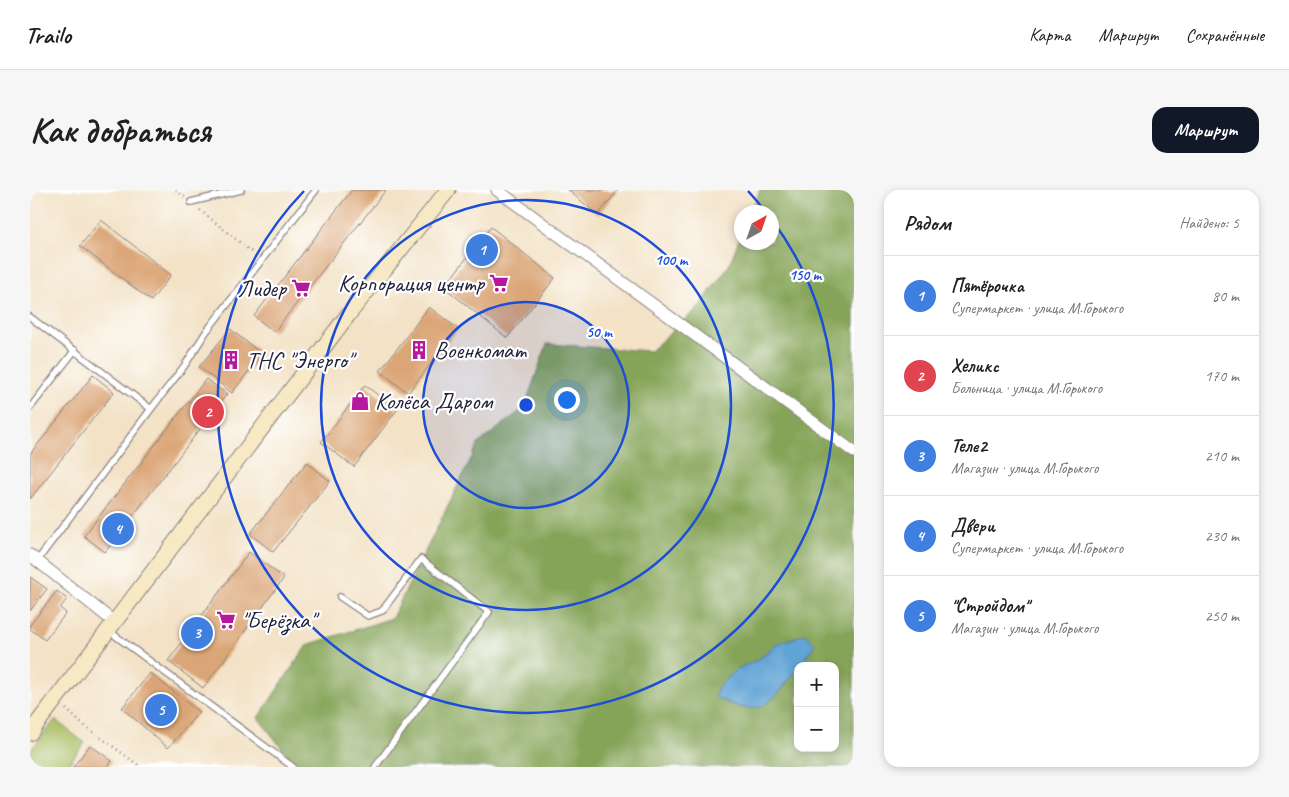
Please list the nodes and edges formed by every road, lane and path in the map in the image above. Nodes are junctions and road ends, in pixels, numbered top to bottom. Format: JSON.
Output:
{"nodes":[{"id":1,"x":176,"y":190,"type":"edge"},
{"id":2,"x":241,"y":190,"type":"edge"},
{"id":3,"x":316,"y":190,"type":"edge"},
{"id":4,"x":497,"y":190,"type":"edge"},
{"id":5,"x":443,"y":192,"type":"edge"},
{"id":6,"x":191,"y":202,"type":"junction"},
{"id":7,"x":262,"y":260,"type":"junction"},
{"id":8,"x":30,"y":317,"type":"edge"},
{"id":9,"x":75,"y":350,"type":"junction"},
{"id":10,"x":30,"y":408,"type":"edge"},
{"id":11,"x":151,"y":409,"type":"junction"},
{"id":12,"x":854,"y":452,"type":"edge"},
{"id":13,"x":34,"y":558,"type":"edge"},
{"id":14,"x":340,"y":597,"type":"dead end"},
{"id":15,"x":111,"y":626,"type":"junction"},
{"id":16,"x":55,"y":700,"type":"junction"},
{"id":17,"x":30,"y":733,"type":"edge"},
{"id":18,"x":141,"y":767,"type":"edge"},
{"id":19,"x":293,"y":767,"type":"edge"},
{"id":20,"x":375,"y":767,"type":"edge"}],
"edges":[{"from":1,"to":6,"type":"path"},
{"from":2,"to":6,"type":"lane"},
{"from":3,"to":7,"type":"lane"},
{"from":4,"to":12,"type":"street"},
{"from":5,"to":15,"type":"main road"},
{"from":6,"to":7,"type":"path"},
{"from":7,"to":11,"type":"lane"},
{"from":8,"to":9,"type":"lane"},
{"from":9,"to":10,"type":"lane"},
{"from":9,"to":11,"type":"lane"},
{"from":11,"to":13,"type":"lane"},
{"from":13,"to":15,"type":"street"},
{"from":14,"to":20,"type":"lane"},
{"from":15,"to":16,"type":"main road"},
{"from":15,"to":19,"type":"lane"},
{"from":16,"to":17,"type":"main road"},
{"from":16,"to":18,"type":"path"}]}
